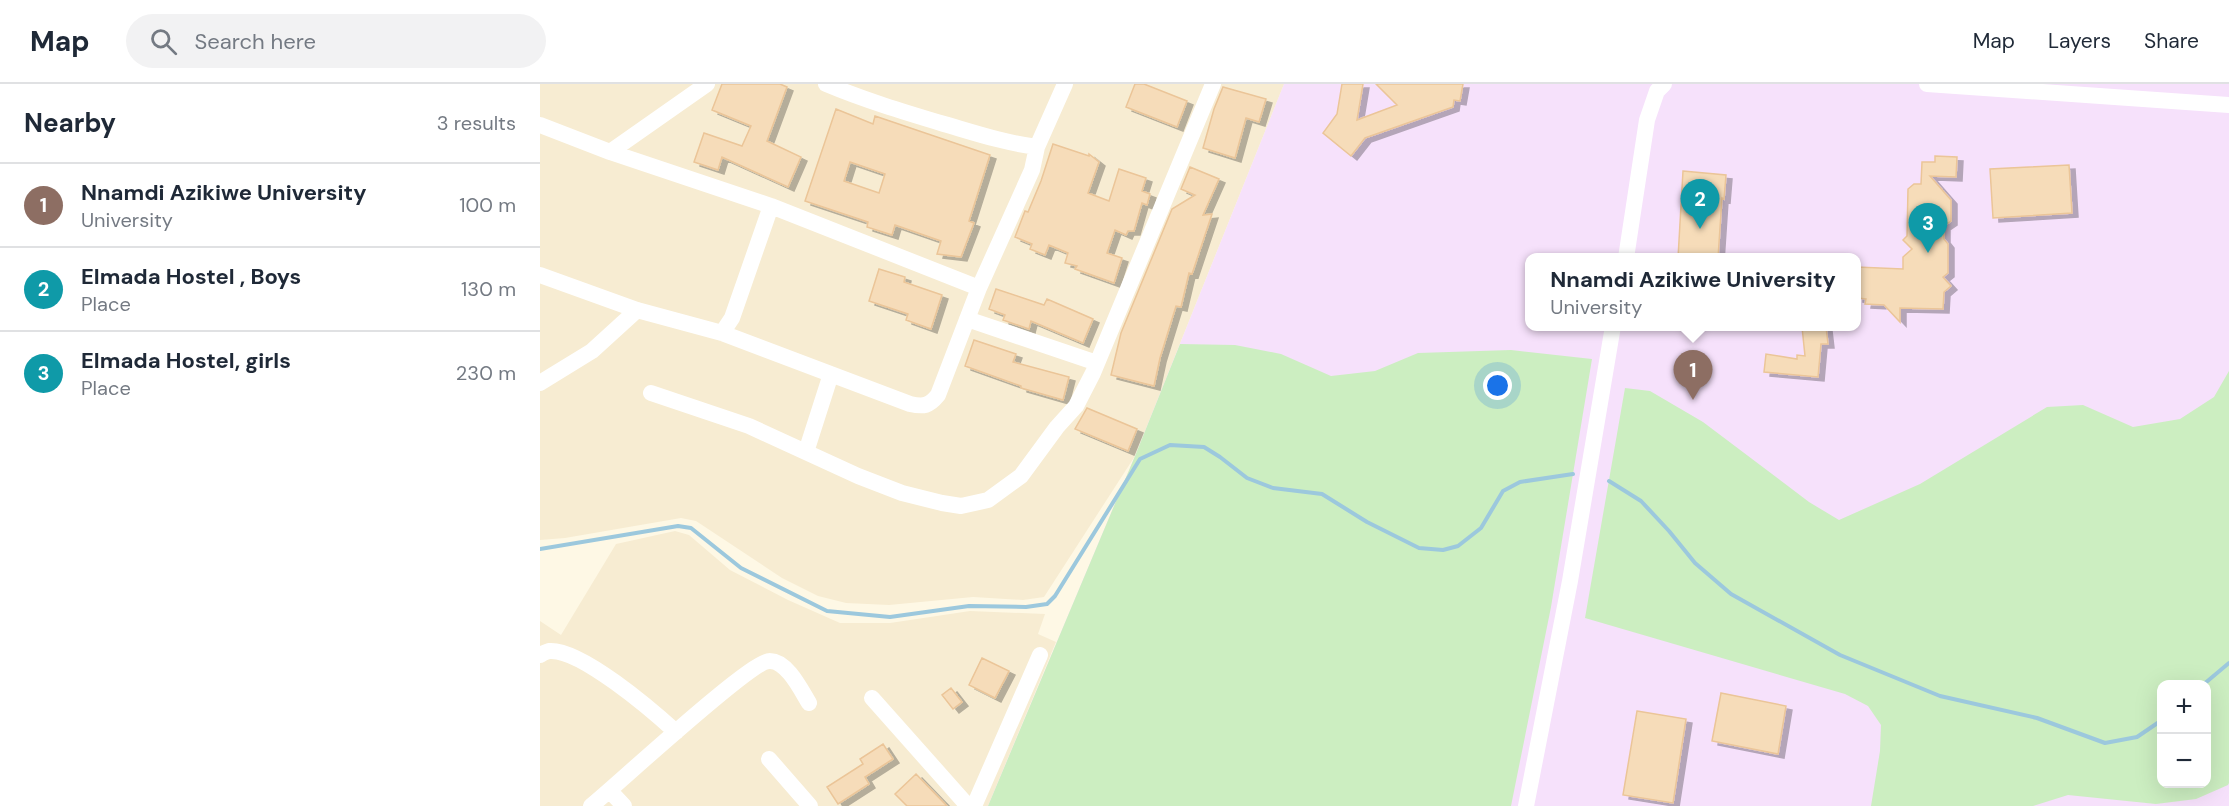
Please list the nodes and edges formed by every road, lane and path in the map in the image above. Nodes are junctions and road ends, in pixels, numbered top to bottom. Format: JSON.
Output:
{"nodes":[{"id":1,"x":707,"y":84,"type":"edge"},
{"id":2,"x":826,"y":84,"type":"edge"},
{"id":3,"x":1065,"y":84,"type":"edge"},
{"id":4,"x":1213,"y":84,"type":"edge"},
{"id":5,"x":1664,"y":84,"type":"edge"},
{"id":6,"x":1927,"y":84,"type":"edge"},
{"id":7,"x":2229,"y":105,"type":"edge"},
{"id":8,"x":540,"y":125,"type":"edge"},
{"id":9,"x":1037,"y":147,"type":"junction"},
{"id":10,"x":610,"y":152,"type":"junction"},
{"id":11,"x":771,"y":206,"type":"junction"},
{"id":12,"x":1627,"y":253,"type":"edge"},
{"id":13,"x":540,"y":275,"type":"edge"},
{"id":14,"x":979,"y":288,"type":"junction"},
{"id":15,"x":636,"y":310,"type":"junction"},
{"id":16,"x":967,"y":319,"type":"junction"},
{"id":17,"x":1612,"y":331,"type":"edge"},
{"id":18,"x":723,"y":333,"type":"junction"},
{"id":19,"x":1097,"y":363,"type":"junction"},
{"id":20,"x":831,"y":374,"type":"junction"},
{"id":21,"x":540,"y":383,"type":"edge"},
{"id":22,"x":651,"y":393,"type":"dead end"},
{"id":23,"x":806,"y":452,"type":"junction"},
{"id":24,"x":543,"y":650,"type":"edge"},
{"id":25,"x":1040,"y":655,"type":"dead end"},
{"id":26,"x":872,"y":698,"type":"dead end"},
{"id":27,"x":809,"y":704,"type":"dead end"},
{"id":28,"x":676,"y":732,"type":"junction"},
{"id":29,"x":769,"y":759,"type":"dead end"},
{"id":30,"x":609,"y":791,"type":"junction"},
{"id":31,"x":591,"y":806,"type":"edge"},
{"id":32,"x":624,"y":806,"type":"edge"},
{"id":33,"x":810,"y":806,"type":"edge"},
{"id":34,"x":968,"y":806,"type":"edge"},
{"id":35,"x":974,"y":806,"type":"edge"},
{"id":36,"x":1526,"y":806,"type":"edge"}],
"edges":[{"from":1,"to":10,"type":"street"},
{"from":2,"to":9,"type":"street"},
{"from":3,"to":9,"type":"street"},
{"from":4,"to":19,"type":"street"},
{"from":5,"to":12,"type":"street"},
{"from":6,"to":7,"type":"street"},
{"from":8,"to":10,"type":"street"},
{"from":9,"to":14,"type":"street"},
{"from":10,"to":11,"type":"street"},
{"from":11,"to":14,"type":"street"},
{"from":11,"to":18,"type":"street"},
{"from":13,"to":15,"type":"street"},
{"from":14,"to":16,"type":"street"},
{"from":15,"to":18,"type":"street"},
{"from":15,"to":21,"type":"street"},
{"from":16,"to":19,"type":"street"},
{"from":16,"to":20,"type":"street"},
{"from":17,"to":36,"type":"street"},
{"from":18,"to":20,"type":"street"},
{"from":19,"to":23,"type":"street"},
{"from":20,"to":23,"type":"street"},
{"from":22,"to":23,"type":"street"},
{"from":24,"to":28,"type":"street"},
{"from":25,"to":35,"type":"street"},
{"from":26,"to":34,"type":"street"},
{"from":27,"to":28,"type":"street"},
{"from":28,"to":30,"type":"street"},
{"from":29,"to":33,"type":"street"},
{"from":30,"to":31,"type":"street"},
{"from":30,"to":32,"type":"street"}]}
